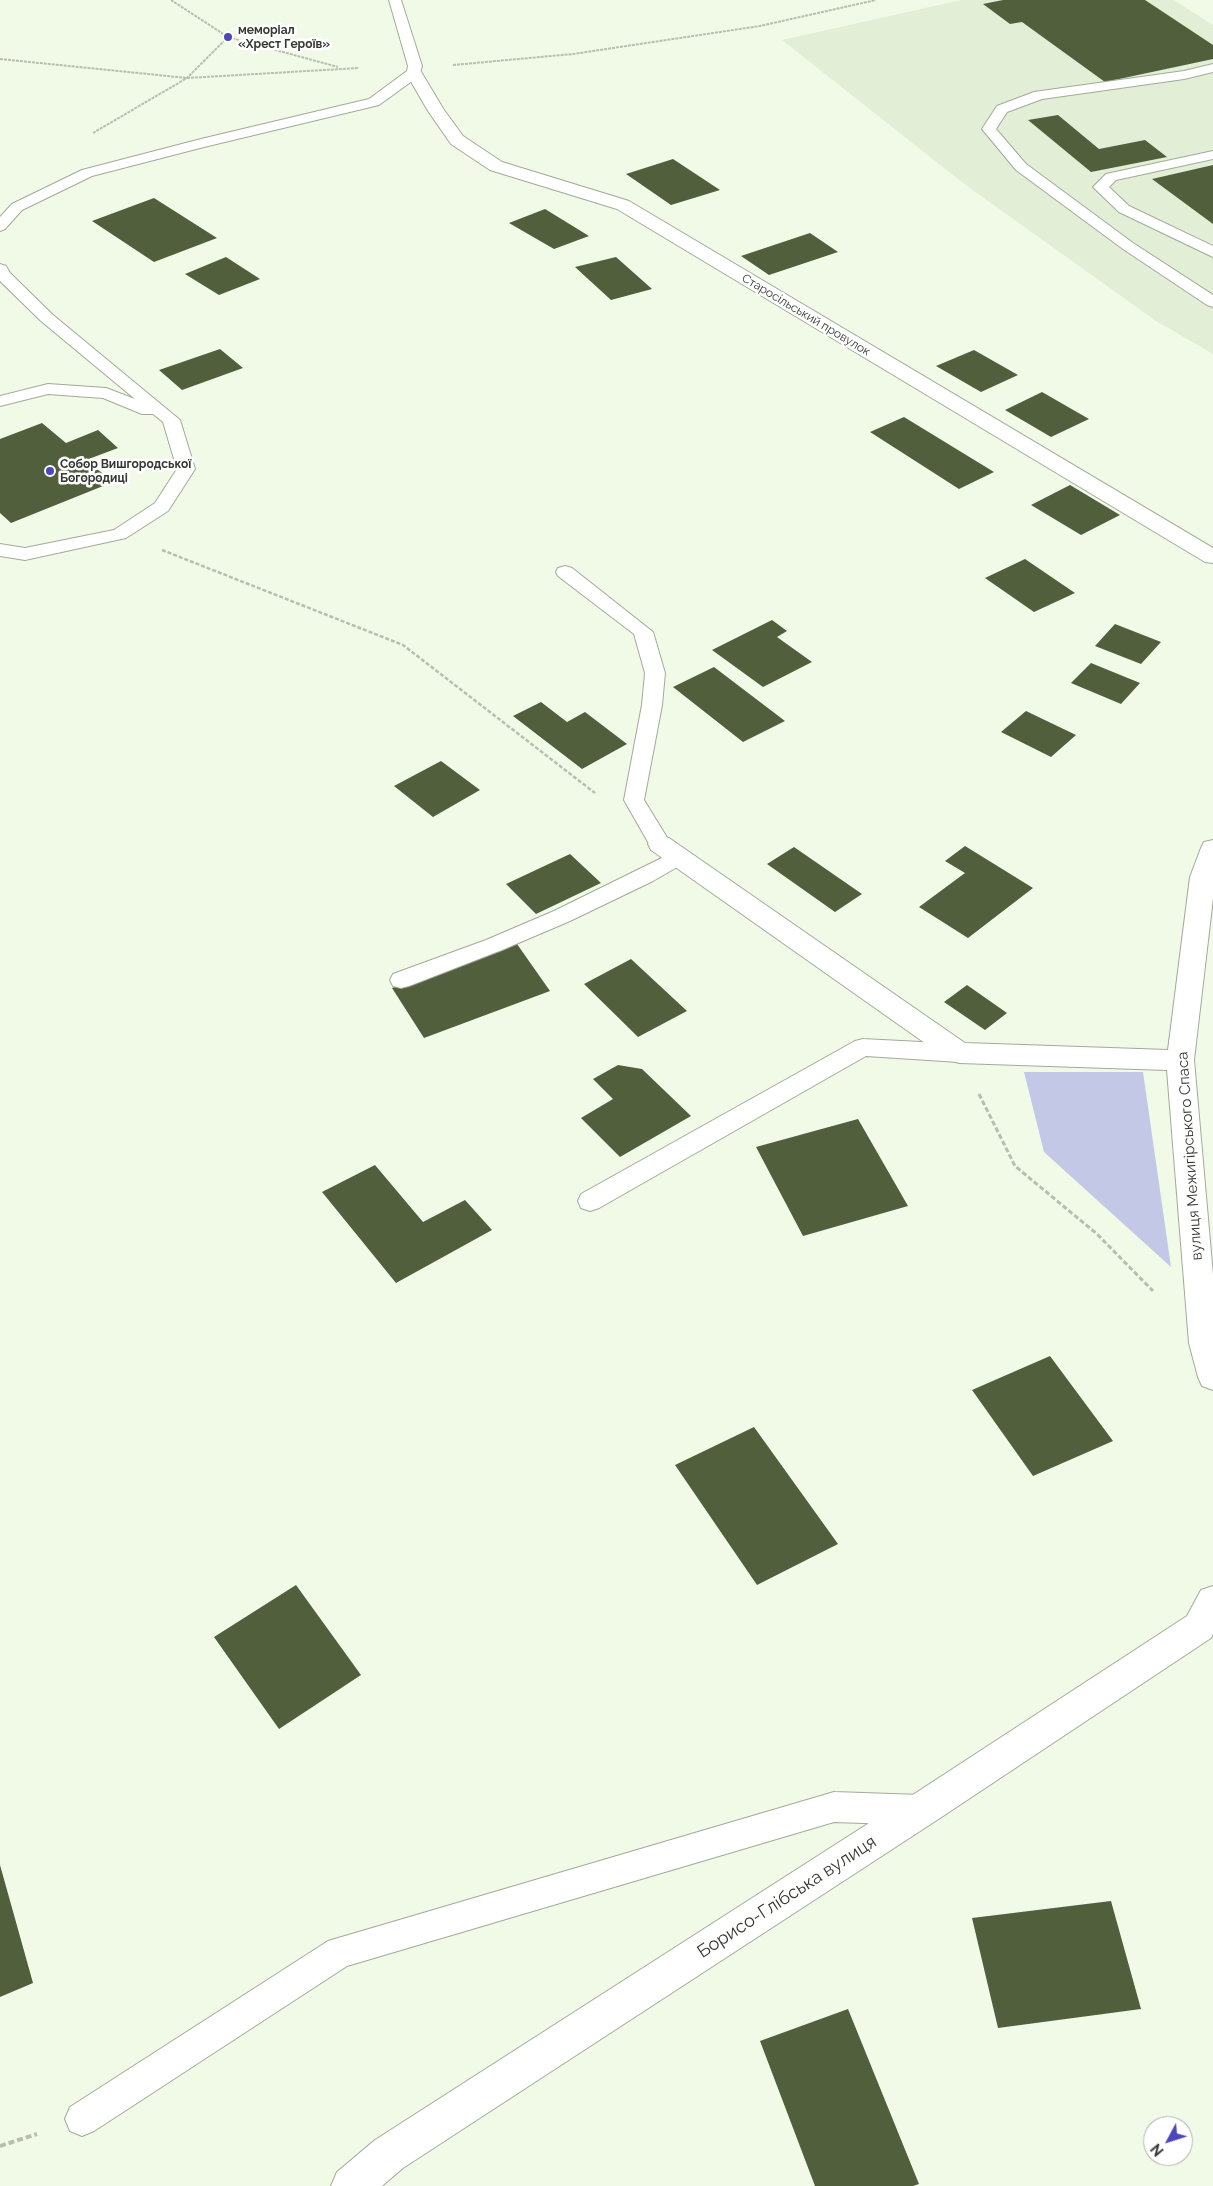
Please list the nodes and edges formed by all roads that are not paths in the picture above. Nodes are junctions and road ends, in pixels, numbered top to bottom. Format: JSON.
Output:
{"nodes":[{"id":1,"x":395,"y":0,"type":"edge"},
{"id":2,"x":1213,"y":68,"type":"edge"},
{"id":3,"x":414,"y":73,"type":"junction"},
{"id":4,"x":1213,"y":156,"type":"edge"},
{"id":5,"x":0,"y":226,"type":"edge"},
{"id":6,"x":1213,"y":252,"type":"edge"},
{"id":7,"x":0,"y":269,"type":"edge"},
{"id":8,"x":1213,"y":302,"type":"edge"},
{"id":9,"x":0,"y":401,"type":"edge"},
{"id":10,"x":171,"y":420,"type":"junction"},
{"id":11,"x":0,"y":550,"type":"edge"},
{"id":12,"x":1213,"y":557,"type":"edge"},
{"id":13,"x":565,"y":572,"type":"dead end"},
{"id":14,"x":1213,"y":848,"type":"edge"},
{"id":15,"x":669,"y":851,"type":"junction"},
{"id":16,"x":401,"y":980,"type":"dead end"},
{"id":17,"x":959,"y":1053,"type":"junction"},
{"id":18,"x":1180,"y":1060,"type":"junction"},
{"id":19,"x":590,"y":1202,"type":"dead end"},
{"id":20,"x":1213,"y":1377,"type":"edge"},
{"id":21,"x":1213,"y":1601,"type":"edge"},
{"id":22,"x":921,"y":1810,"type":"junction"},
{"id":23,"x":82,"y":2119,"type":"dead end"},
{"id":24,"x":351,"y":2186,"type":"edge"}],
"edges":[{"from":1,"to":3,"type":"lane"},
{"from":2,"to":8,"type":"lane"},
{"from":3,"to":5,"type":"lane"},
{"from":3,"to":12,"type":"street","name":"Старосільський провулок"},
{"from":4,"to":6,"type":"lane"},
{"from":7,"to":10,"type":"lane"},
{"from":9,"to":10,"type":"lane"},
{"from":10,"to":11,"type":"lane"},
{"from":13,"to":15,"type":"lane"},
{"from":14,"to":18,"type":"street","name":"вулиця Межигірського Спаса"},
{"from":15,"to":16,"type":"lane"},
{"from":15,"to":17,"type":"street"},
{"from":17,"to":18,"type":"street"},
{"from":17,"to":19,"type":"lane"},
{"from":18,"to":20,"type":"street","name":"вулиця Межигірського Спаса"},
{"from":21,"to":22,"type":"street","name":"Борисо-Глібська вулиця"},
{"from":22,"to":23,"type":"lane"},
{"from":22,"to":24,"type":"street","name":"Борисо-Глібська вулиця"}]}
